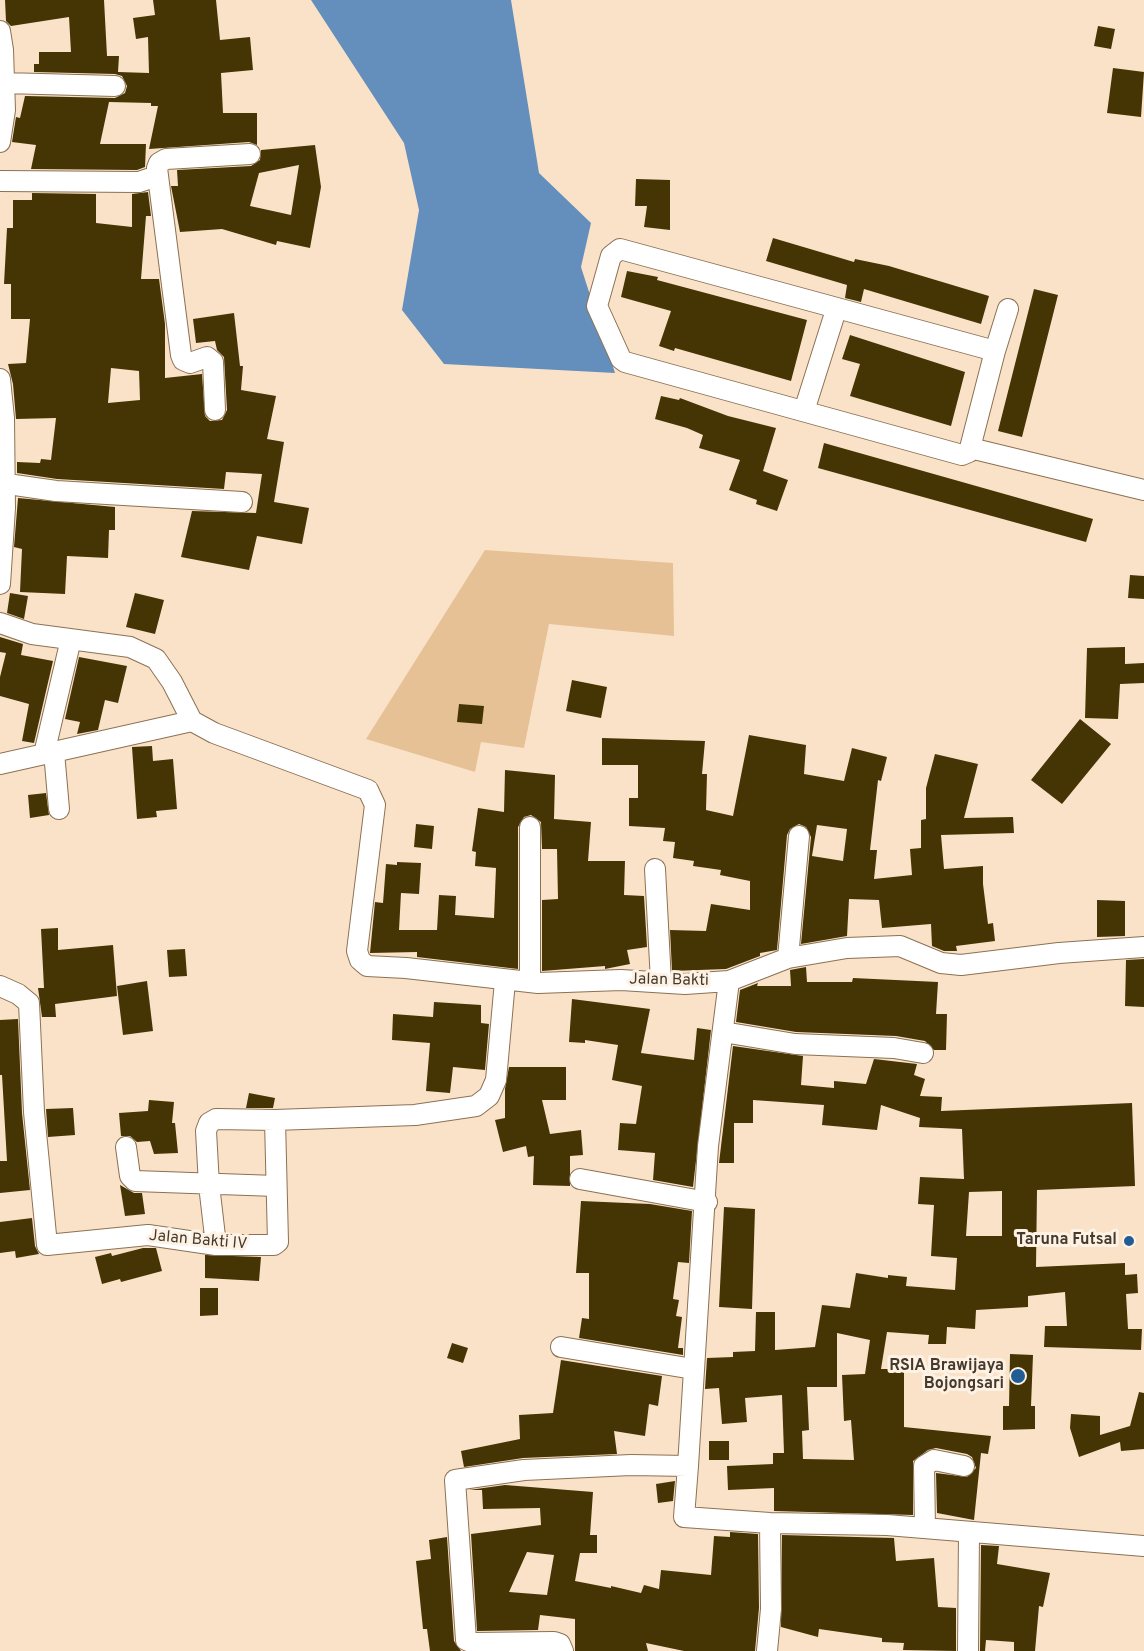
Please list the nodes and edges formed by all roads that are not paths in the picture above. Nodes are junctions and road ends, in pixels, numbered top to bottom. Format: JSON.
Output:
{"nodes":[{"id":1,"x":0,"y":31,"type":"edge"},
{"id":2,"x":4,"y":83,"type":"junction"},
{"id":3,"x":115,"y":86,"type":"dead end"},
{"id":4,"x":0,"y":142,"type":"edge"},
{"id":5,"x":250,"y":154,"type":"dead end"},
{"id":6,"x":157,"y":176,"type":"junction"},
{"id":7,"x":0,"y":181,"type":"edge"},
{"id":8,"x":1008,"y":309,"type":"dead end"},
{"id":9,"x":836,"y":310,"type":"junction"},
{"id":10,"x":995,"y":351,"type":"junction"},
{"id":11,"x":0,"y":378,"type":"edge"},
{"id":12,"x":215,"y":410,"type":"dead end"},
{"id":13,"x":804,"y":411,"type":"junction"},
{"id":14,"x":970,"y":448,"type":"junction"},
{"id":15,"x":2,"y":483,"type":"edge"},
{"id":16,"x":1144,"y":490,"type":"edge"},
{"id":17,"x":242,"y":502,"type":"dead end"},
{"id":18,"x":0,"y":584,"type":"edge"},
{"id":19,"x":0,"y":623,"type":"edge"},
{"id":20,"x":71,"y":639,"type":"junction"},
{"id":21,"x":192,"y":721,"type":"junction"},
{"id":22,"x":49,"y":753,"type":"junction"},
{"id":23,"x":0,"y":764,"type":"edge"},
{"id":24,"x":59,"y":809,"type":"dead end"},
{"id":25,"x":530,"y":827,"type":"dead end"},
{"id":26,"x":799,"y":836,"type":"dead end"},
{"id":27,"x":655,"y":869,"type":"dead end"},
{"id":28,"x":1144,"y":947,"type":"edge"},
{"id":29,"x":788,"y":958,"type":"junction"},
{"id":30,"x":505,"y":981,"type":"junction"},
{"id":31,"x":729,"y":981,"type":"junction"},
{"id":32,"x":530,"y":982,"type":"junction"},
{"id":33,"x":660,"y":982,"type":"junction"},
{"id":34,"x":0,"y":986,"type":"edge"},
{"id":35,"x":723,"y":1032,"type":"junction"},
{"id":36,"x":923,"y":1053,"type":"dead end"},
{"id":37,"x":275,"y":1120,"type":"junction"},
{"id":38,"x":126,"y":1147,"type":"dead end"},
{"id":39,"x":580,"y":1179,"type":"dead end"},
{"id":40,"x":209,"y":1185,"type":"junction"},
{"id":41,"x":276,"y":1186,"type":"junction"},
{"id":42,"x":706,"y":1202,"type":"junction"},
{"id":43,"x":216,"y":1245,"type":"junction"},
{"id":44,"x":561,"y":1347,"type":"dead end"},
{"id":45,"x":693,"y":1369,"type":"junction"},
{"id":46,"x":688,"y":1466,"type":"junction"},
{"id":47,"x":964,"y":1466,"type":"dead end"},
{"id":48,"x":770,"y":1523,"type":"junction"},
{"id":49,"x":925,"y":1528,"type":"junction"},
{"id":50,"x":969,"y":1533,"type":"junction"},
{"id":51,"x":1144,"y":1546,"type":"edge"},
{"id":52,"x":563,"y":1651,"type":"edge"},
{"id":53,"x":767,"y":1651,"type":"edge"},
{"id":54,"x":968,"y":1651,"type":"edge"}],
"edges":[{"from":1,"to":2,"type":"street"},
{"from":2,"to":3,"type":"street"},
{"from":2,"to":4,"type":"street"},
{"from":5,"to":6,"type":"street"},
{"from":6,"to":7,"type":"street"},
{"from":6,"to":12,"type":"street"},
{"from":8,"to":10,"type":"street"},
{"from":9,"to":10,"type":"street"},
{"from":9,"to":13,"type":"street"},
{"from":9,"to":13,"type":"street"},
{"from":10,"to":14,"type":"street"},
{"from":11,"to":15,"type":"street"},
{"from":13,"to":14,"type":"street"},
{"from":14,"to":16,"type":"street"},
{"from":15,"to":17,"type":"street"},
{"from":15,"to":18,"type":"street"},
{"from":19,"to":20,"type":"street"},
{"from":20,"to":21,"type":"street"},
{"from":20,"to":22,"type":"street"},
{"from":21,"to":22,"type":"street"},
{"from":21,"to":30,"type":"street","name":"Jalan Bakti"},
{"from":22,"to":23,"type":"street"},
{"from":22,"to":24,"type":"street"},
{"from":25,"to":32,"type":"street"},
{"from":26,"to":29,"type":"street"},
{"from":27,"to":33,"type":"street"},
{"from":28,"to":29,"type":"street","name":"Jalan Bakti"},
{"from":29,"to":31,"type":"street","name":"Jalan Bakti"},
{"from":30,"to":32,"type":"street","name":"Jalan Bakti"},
{"from":30,"to":37,"type":"street"},
{"from":31,"to":33,"type":"street","name":"Jalan Bakti"},
{"from":31,"to":35,"type":"street"},
{"from":32,"to":33,"type":"street","name":"Jalan Bakti"},
{"from":34,"to":43,"type":"street","name":"Jalan Bakti IV"},
{"from":35,"to":36,"type":"street"},
{"from":35,"to":42,"type":"street"},
{"from":37,"to":40,"type":"street"},
{"from":37,"to":41,"type":"street","name":"Jalan Bakti IV"},
{"from":38,"to":40,"type":"street"},
{"from":39,"to":42,"type":"street"},
{"from":40,"to":41,"type":"street"},
{"from":40,"to":43,"type":"street"},
{"from":41,"to":43,"type":"street","name":"Jalan Bakti IV"},
{"from":42,"to":45,"type":"street"},
{"from":44,"to":45,"type":"street"},
{"from":45,"to":46,"type":"street"},
{"from":46,"to":48,"type":"street"},
{"from":46,"to":52,"type":"street"},
{"from":47,"to":49,"type":"street"},
{"from":48,"to":49,"type":"street"},
{"from":48,"to":53,"type":"street"},
{"from":49,"to":50,"type":"street"},
{"from":50,"to":51,"type":"street"},
{"from":50,"to":54,"type":"street"}]}
